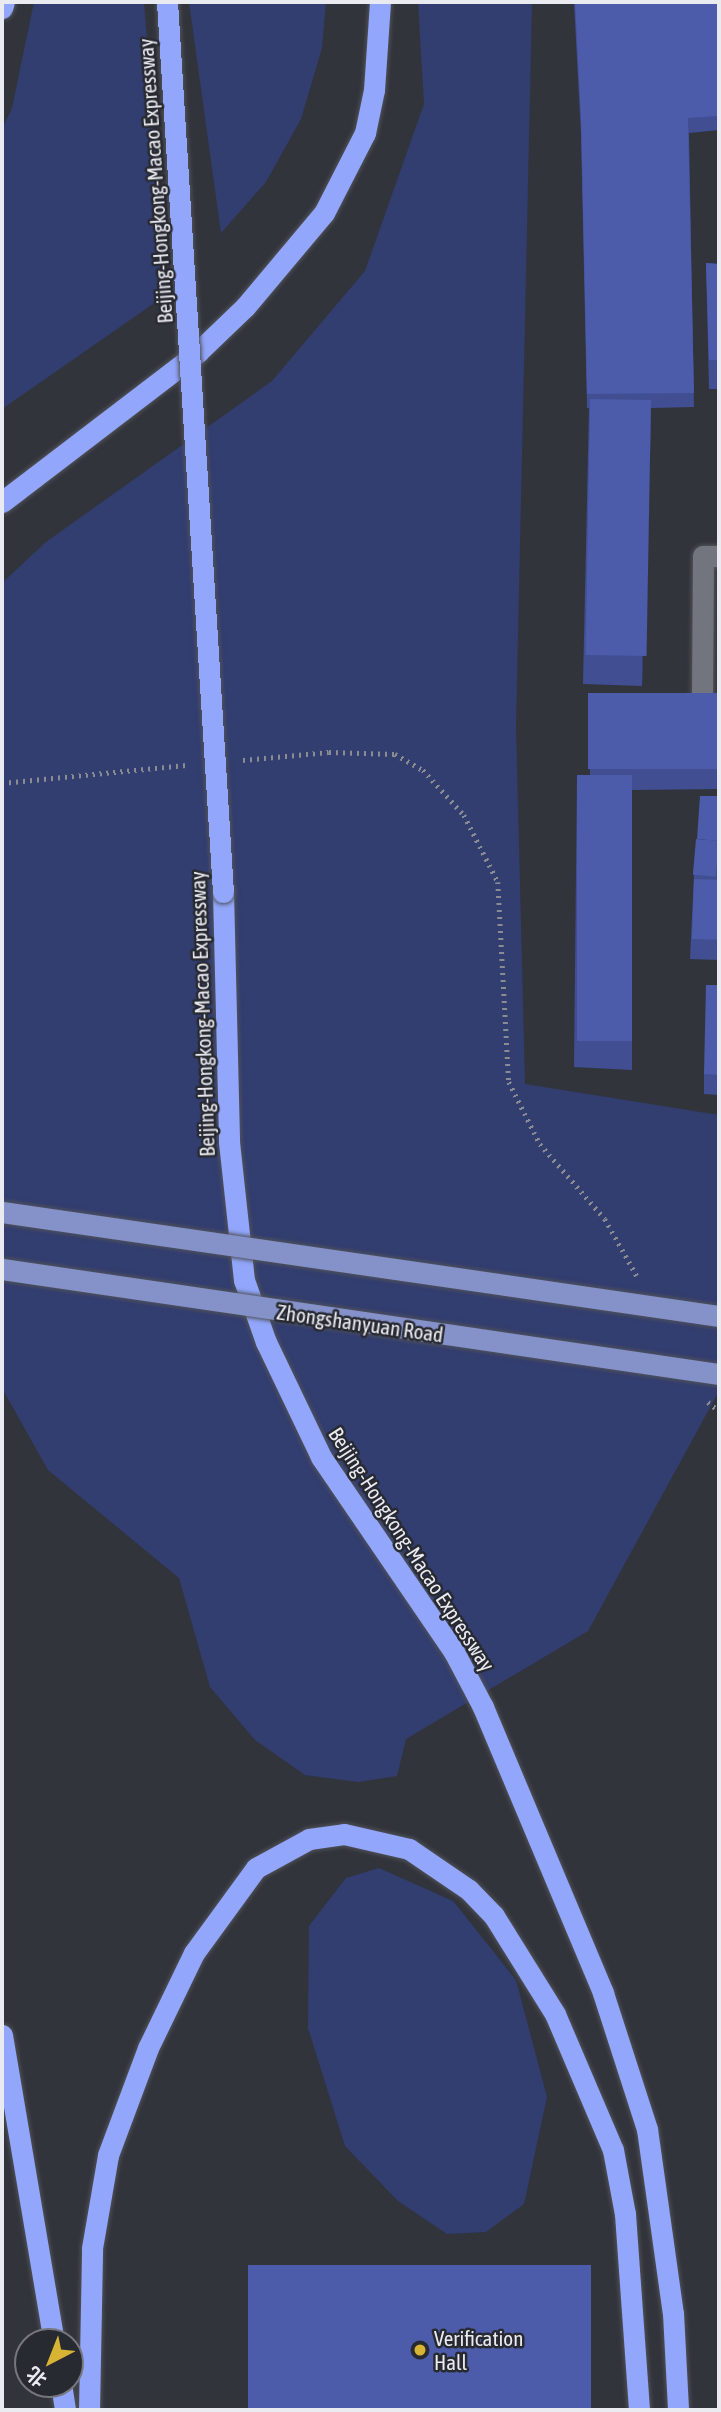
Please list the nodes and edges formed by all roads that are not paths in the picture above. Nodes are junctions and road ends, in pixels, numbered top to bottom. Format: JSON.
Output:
{"nodes":[{"id":1,"x":4,"y":2,"type":"edge"},
{"id":2,"x":167,"y":2,"type":"edge"},
{"id":3,"x":380,"y":2,"type":"edge"},
{"id":4,"x":2,"y":8,"type":"edge"},
{"id":5,"x":2,"y":502,"type":"edge"},
{"id":6,"x":719,"y":555,"type":"edge"},
{"id":7,"x":702,"y":697,"type":"edge"},
{"id":8,"x":2,"y":1212,"type":"edge"},
{"id":9,"x":2,"y":1269,"type":"edge"},
{"id":10,"x":719,"y":1317,"type":"edge"},
{"id":11,"x":719,"y":1374,"type":"edge"},
{"id":12,"x":2,"y":2035,"type":"edge"},
{"id":13,"x":52,"y":2328,"type":"edge"},
{"id":14,"x":89,"y":2410,"type":"edge"},
{"id":15,"x":639,"y":2410,"type":"edge"},
{"id":16,"x":678,"y":2410,"type":"edge"}],
"edges":[{"from":1,"to":4,"type":"highway"},
{"from":2,"to":16,"type":"highway","name":"Beijing-Hongkong-Macao Expressway","bridge":true},
{"from":3,"to":5,"type":"highway"},
{"from":6,"to":7,"type":"lane"},
{"from":8,"to":10,"type":"main road","bridge":true},
{"from":9,"to":11,"type":"main road","name":"Zhongshanyuan Road","bridge":true},
{"from":12,"to":13,"type":"highway"},
{"from":14,"to":15,"type":"highway"}]}
